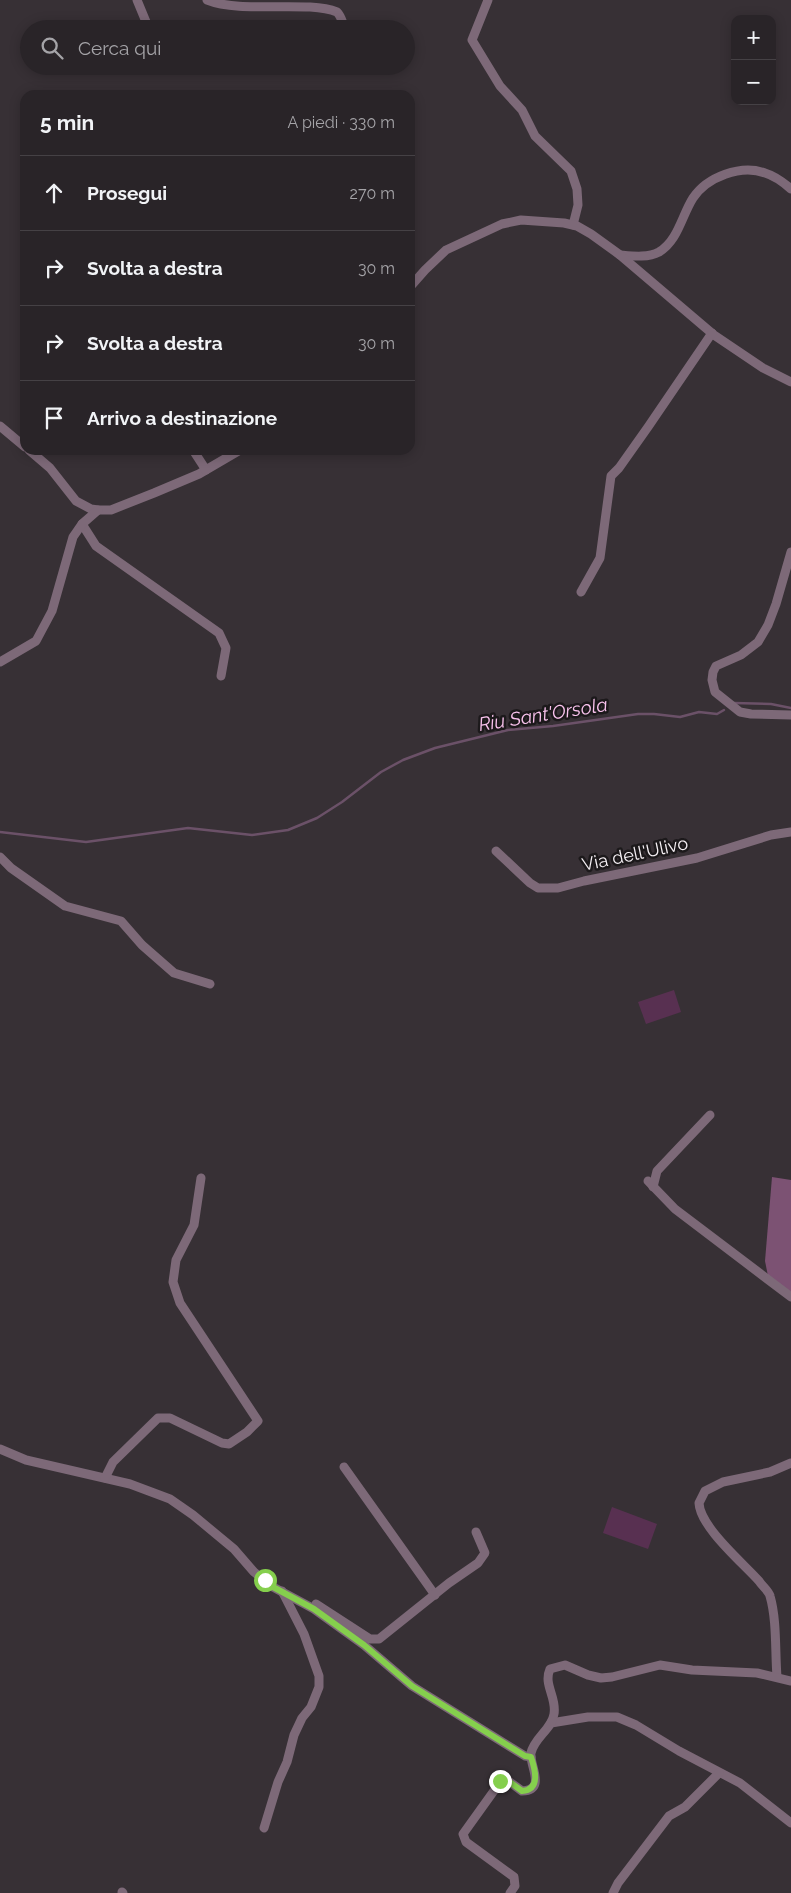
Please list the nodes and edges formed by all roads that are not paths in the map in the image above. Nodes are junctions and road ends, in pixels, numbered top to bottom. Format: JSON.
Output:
{"nodes":[{"id":1,"x":137,"y":0,"type":"edge"},
{"id":2,"x":207,"y":0,"type":"edge"},
{"id":3,"x":488,"y":0,"type":"edge"},
{"id":4,"x":145,"y":20,"type":"edge"},
{"id":5,"x":342,"y":20,"type":"edge"},
{"id":6,"x":791,"y":189,"type":"edge"},
{"id":7,"x":573,"y":225,"type":"junction"},
{"id":8,"x":620,"y":255,"type":"junction"},
{"id":9,"x":415,"y":281,"type":"edge"},
{"id":10,"x":712,"y":333,"type":"junction"},
{"id":11,"x":791,"y":382,"type":"edge"},
{"id":12,"x":0,"y":426,"type":"edge"},
{"id":13,"x":20,"y":443,"type":"edge"},
{"id":14,"x":35,"y":455,"type":"edge"},
{"id":15,"x":196,"y":455,"type":"edge"},
{"id":16,"x":232,"y":455,"type":"edge"},
{"id":17,"x":206,"y":470,"type":"junction"},
{"id":18,"x":98,"y":510,"type":"junction"},
{"id":19,"x":82,"y":524,"type":"junction"},
{"id":20,"x":791,"y":552,"type":"edge"},
{"id":21,"x":581,"y":592,"type":"dead end"},
{"id":22,"x":0,"y":662,"type":"edge"},
{"id":23,"x":221,"y":676,"type":"dead end"},
{"id":24,"x":791,"y":716,"type":"edge"},
{"id":25,"x":791,"y":832,"type":"edge"},
{"id":26,"x":496,"y":851,"type":"dead end"},
{"id":27,"x":0,"y":857,"type":"edge"},
{"id":28,"x":210,"y":984,"type":"dead end"},
{"id":29,"x":710,"y":1115,"type":"dead end"},
{"id":30,"x":201,"y":1178,"type":"dead end"},
{"id":31,"x":791,"y":1297,"type":"edge"},
{"id":32,"x":0,"y":1449,"type":"edge"},
{"id":33,"x":791,"y":1463,"type":"edge"},
{"id":34,"x":344,"y":1467,"type":"dead end"},
{"id":35,"x":104,"y":1478,"type":"junction"},
{"id":36,"x":476,"y":1532,"type":"dead end"},
{"id":37,"x":273,"y":1587,"type":"junction"},
{"id":38,"x":282,"y":1591,"type":"junction"},
{"id":39,"x":435,"y":1595,"type":"junction"},
{"id":40,"x":777,"y":1677,"type":"junction"},
{"id":41,"x":791,"y":1681,"type":"edge"},
{"id":42,"x":551,"y":1724,"type":"junction"},
{"id":43,"x":531,"y":1757,"type":"junction"},
{"id":44,"x":720,"y":1773,"type":"junction"},
{"id":45,"x":791,"y":1823,"type":"edge"},
{"id":46,"x":264,"y":1828,"type":"dead end"},
{"id":47,"x":510,"y":1893,"type":"edge"},
{"id":48,"x":613,"y":1893,"type":"edge"}],
"edges":[{"from":1,"to":4,"type":"street"},
{"from":2,"to":5,"type":"street"},
{"from":3,"to":7,"type":"street"},
{"from":6,"to":8,"type":"street"},
{"from":7,"to":8,"type":"street"},
{"from":7,"to":9,"type":"street"},
{"from":8,"to":10,"type":"street"},
{"from":10,"to":11,"type":"street"},
{"from":10,"to":21,"type":"street"},
{"from":12,"to":13,"type":"street"},
{"from":14,"to":18,"type":"street"},
{"from":15,"to":17,"type":"street"},
{"from":16,"to":17,"type":"street"},
{"from":17,"to":18,"type":"street"},
{"from":18,"to":19,"type":"street"},
{"from":19,"to":22,"type":"street"},
{"from":19,"to":23,"type":"street"},
{"from":20,"to":24,"type":"street"},
{"from":25,"to":26,"type":"street","name":"Via dell'Ulivo"},
{"from":27,"to":28,"type":"street"},
{"from":29,"to":31,"type":"street"},
{"from":30,"to":35,"type":"street"},
{"from":32,"to":35,"type":"street"},
{"from":33,"to":40,"type":"street"},
{"from":34,"to":39,"type":"street"},
{"from":35,"to":37,"type":"street"},
{"from":36,"to":39,"type":"street"},
{"from":37,"to":38,"type":"street"},
{"from":37,"to":39,"type":"street"},
{"from":38,"to":43,"type":"street"},
{"from":38,"to":46,"type":"street"},
{"from":40,"to":41,"type":"street"},
{"from":40,"to":42,"type":"street"},
{"from":42,"to":43,"type":"street"},
{"from":42,"to":44,"type":"street"},
{"from":43,"to":47,"type":"street"},
{"from":44,"to":45,"type":"street"},
{"from":44,"to":48,"type":"street"}]}
